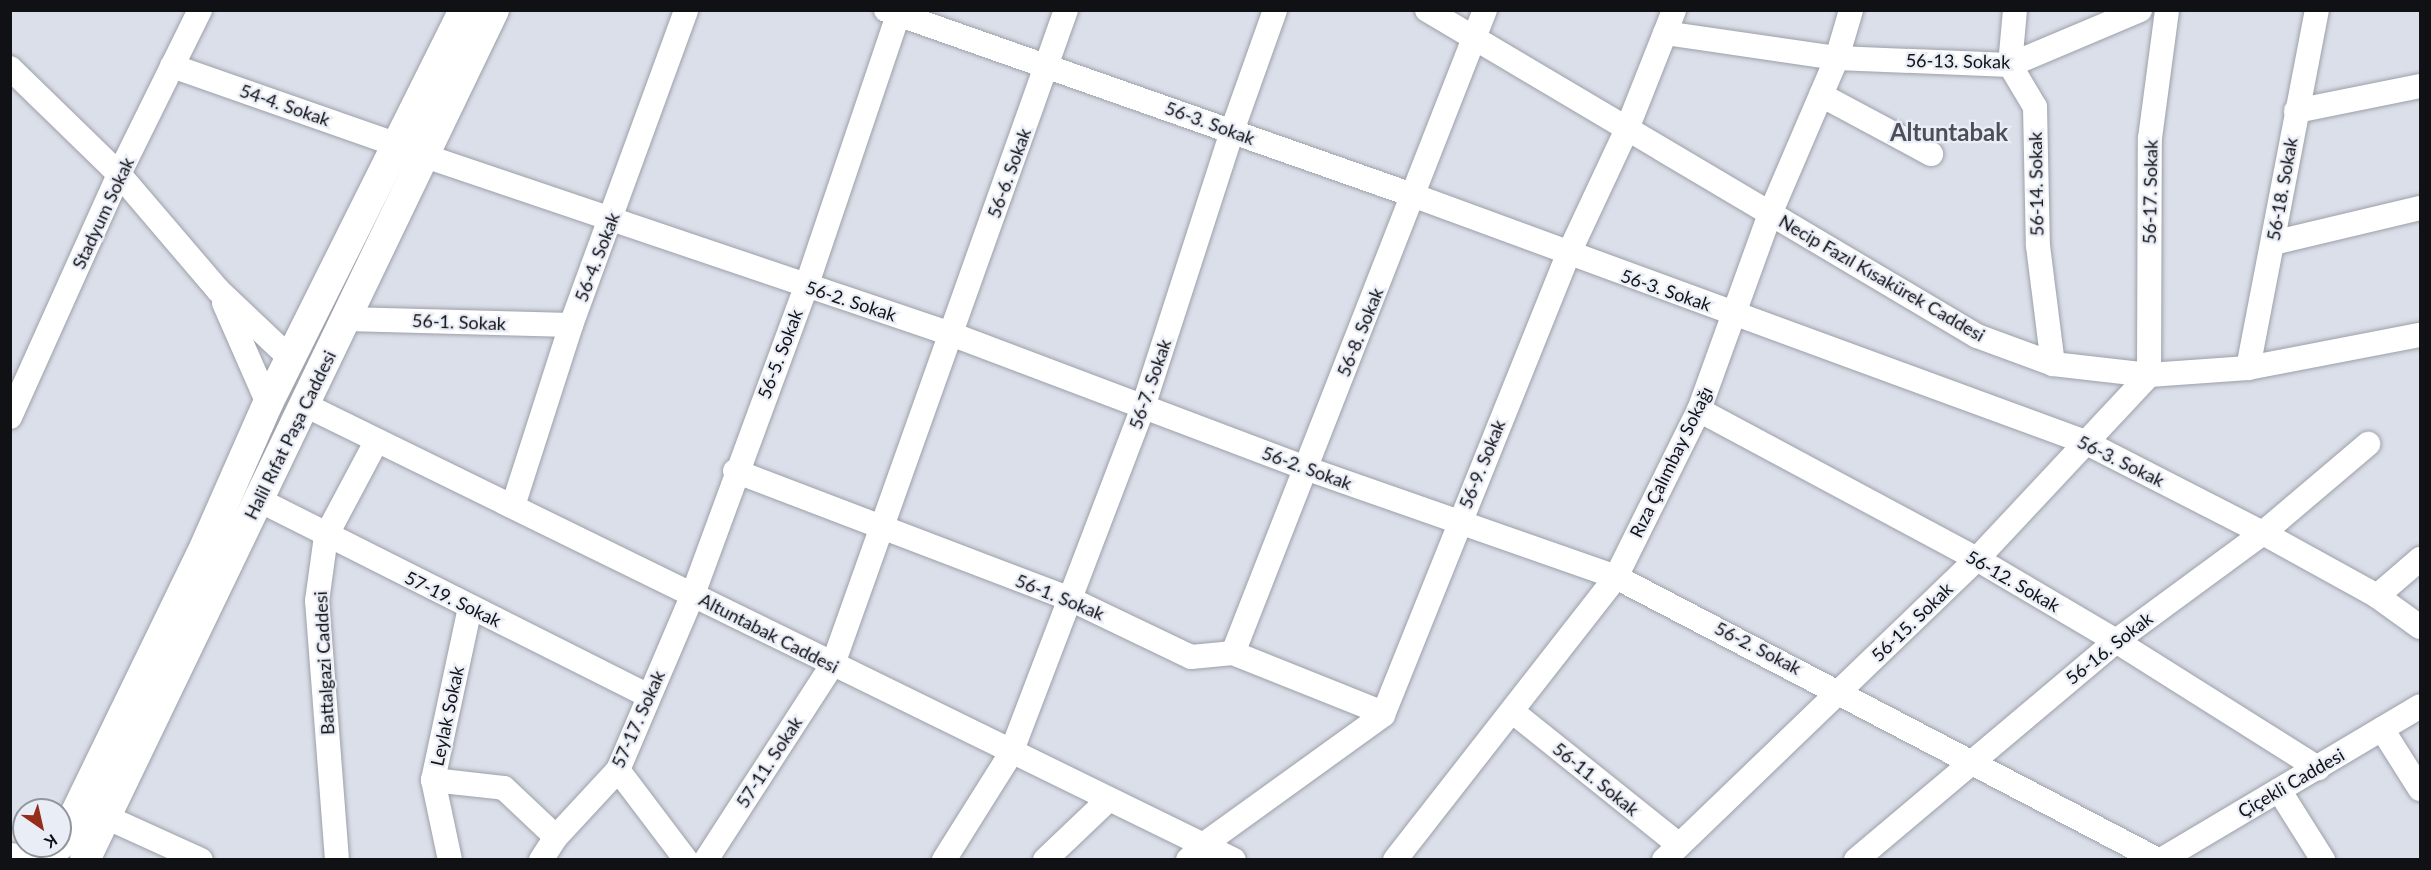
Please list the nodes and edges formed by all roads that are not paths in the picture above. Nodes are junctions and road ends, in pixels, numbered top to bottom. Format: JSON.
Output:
{"nodes":[{"id":1,"x":200,"y":10,"type":"edge"},
{"id":2,"x":464,"y":10,"type":"edge"},
{"id":3,"x":494,"y":10,"type":"edge"},
{"id":4,"x":686,"y":10,"type":"edge"},
{"id":5,"x":1066,"y":10,"type":"edge"},
{"id":6,"x":1275,"y":10,"type":"edge"},
{"id":7,"x":1427,"y":10,"type":"edge"},
{"id":8,"x":1485,"y":10,"type":"edge"},
{"id":9,"x":1674,"y":10,"type":"edge"},
{"id":10,"x":1851,"y":10,"type":"edge"},
{"id":11,"x":2015,"y":10,"type":"edge"},
{"id":12,"x":2140,"y":10,"type":"edge"},
{"id":13,"x":2167,"y":10,"type":"edge"},
{"id":14,"x":2317,"y":10,"type":"edge"},
{"id":15,"x":895,"y":12,"type":"edge"},
{"id":16,"x":1665,"y":33,"type":"junction"},
{"id":17,"x":1475,"y":39,"type":"junction"},
{"id":18,"x":1837,"y":58,"type":"junction"},
{"id":19,"x":1048,"y":65,"type":"junction"},
{"id":20,"x":2010,"y":65,"type":"junction"},
{"id":21,"x":172,"y":66,"type":"junction"},
{"id":22,"x":10,"y":68,"type":"edge"},
{"id":23,"x":2421,"y":86,"type":"edge"},
{"id":24,"x":1821,"y":95,"type":"junction"},
{"id":25,"x":2296,"y":111,"type":"junction"},
{"id":26,"x":1627,"y":129,"type":"junction"},
{"id":27,"x":1232,"y":131,"type":"junction"},
{"id":28,"x":410,"y":150,"type":"junction"},
{"id":29,"x":1931,"y":154,"type":"dead end"},
{"id":30,"x":119,"y":174,"type":"junction"},
{"id":31,"x":1415,"y":196,"type":"junction"},
{"id":32,"x":2421,"y":208,"type":"edge"},
{"id":33,"x":1770,"y":214,"type":"junction"},
{"id":34,"x":613,"y":218,"type":"junction"},
{"id":35,"x":2272,"y":243,"type":"junction"},
{"id":36,"x":1568,"y":255,"type":"junction"},
{"id":37,"x":806,"y":286,"type":"junction"},
{"id":38,"x":218,"y":290,"type":"junction"},
{"id":39,"x":1736,"y":314,"type":"junction"},
{"id":40,"x":346,"y":319,"type":"junction"},
{"id":41,"x":571,"y":325,"type":"junction"},
{"id":42,"x":951,"y":334,"type":"junction"},
{"id":43,"x":2421,"y":334,"type":"edge"},
{"id":44,"x":291,"y":359,"type":"junction"},
{"id":45,"x":2053,"y":364,"type":"junction"},
{"id":46,"x":2248,"y":368,"type":"junction"},
{"id":47,"x":2149,"y":375,"type":"junction"},
{"id":48,"x":268,"y":403,"type":"junction"},
{"id":49,"x":305,"y":405,"type":"junction"},
{"id":50,"x":1143,"y":407,"type":"junction"},
{"id":51,"x":1699,"y":410,"type":"junction"},
{"id":52,"x":10,"y":417,"type":"edge"},
{"id":53,"x":376,"y":442,"type":"junction"},
{"id":54,"x":2085,"y":442,"type":"junction"},
{"id":55,"x":2368,"y":444,"type":"dead end"},
{"id":56,"x":1305,"y":468,"type":"junction"},
{"id":57,"x":735,"y":471,"type":"junction"},
{"id":58,"x":259,"y":500,"type":"junction"},
{"id":59,"x":513,"y":506,"type":"junction"},
{"id":60,"x":1459,"y":520,"type":"junction"},
{"id":61,"x":880,"y":528,"type":"junction"},
{"id":62,"x":2263,"y":533,"type":"junction"},
{"id":63,"x":326,"y":536,"type":"junction"},
{"id":64,"x":1977,"y":559,"type":"junction"},
{"id":65,"x":2421,"y":559,"type":"edge"},
{"id":66,"x":1616,"y":577,"type":"junction"},
{"id":67,"x":693,"y":594,"type":"junction"},
{"id":68,"x":2377,"y":596,"type":"junction"},
{"id":69,"x":1070,"y":599,"type":"junction"},
{"id":70,"x":470,"y":608,"type":"junction"},
{"id":71,"x":2421,"y":627,"type":"edge"},
{"id":72,"x":2116,"y":641,"type":"junction"},
{"id":73,"x":1233,"y":653,"type":"junction"},
{"id":74,"x":832,"y":664,"type":"junction"},
{"id":75,"x":1841,"y":691,"type":"junction"},
{"id":76,"x":649,"y":696,"type":"junction"},
{"id":77,"x":2421,"y":706,"type":"edge"},
{"id":78,"x":1513,"y":712,"type":"junction"},
{"id":79,"x":1383,"y":713,"type":"junction"},
{"id":80,"x":2382,"y":729,"type":"junction"},
{"id":81,"x":1011,"y":753,"type":"junction"},
{"id":82,"x":1971,"y":763,"type":"junction"},
{"id":83,"x":2318,"y":768,"type":"junction"},
{"id":84,"x":618,"y":770,"type":"junction"},
{"id":85,"x":433,"y":780,"type":"junction"},
{"id":86,"x":2421,"y":789,"type":"edge"},
{"id":87,"x":2279,"y":790,"type":"junction"},
{"id":88,"x":1108,"y":800,"type":"junction"},
{"id":89,"x":106,"y":818,"type":"junction"},
{"id":90,"x":72,"y":821,"type":"edge"},
{"id":91,"x":556,"y":837,"type":"junction"},
{"id":92,"x":1196,"y":852,"type":"edge"},
{"id":93,"x":1671,"y":852,"type":"edge"},
{"id":94,"x":10,"y":855,"type":"edge"},
{"id":95,"x":954,"y":855,"type":"edge"},
{"id":96,"x":2169,"y":857,"type":"edge"},
{"id":97,"x":47,"y":860,"type":"edge"},
{"id":98,"x":86,"y":860,"type":"edge"},
{"id":99,"x":201,"y":860,"type":"edge"},
{"id":100,"x":338,"y":860,"type":"edge"},
{"id":101,"x":450,"y":860,"type":"edge"},
{"id":102,"x":541,"y":860,"type":"edge"},
{"id":103,"x":686,"y":860,"type":"edge"},
{"id":104,"x":706,"y":860,"type":"edge"},
{"id":105,"x":1045,"y":860,"type":"edge"},
{"id":106,"x":1234,"y":860,"type":"edge"},
{"id":107,"x":1395,"y":860,"type":"edge"},
{"id":108,"x":1856,"y":860,"type":"edge"},
{"id":109,"x":2323,"y":860,"type":"edge"}],
"edges":[{"from":1,"to":21,"type":"street","name":"Stadyum Sokak"},
{"from":2,"to":28,"type":"main road","name":"Halil Rıfat Paşa Caddesi"},
{"from":3,"to":28,"type":"main road","name":"Halil Rıfat Paşa Caddesi"},
{"from":4,"to":34,"type":"street","name":"56-4. Sokak"},
{"from":5,"to":19,"type":"street","name":"56-6. Sokak"},
{"from":6,"to":27,"type":"street","name":"56-7. Sokak"},
{"from":7,"to":17,"type":"street","name":"Necip Fazıl Kısakürek Caddesi"},
{"from":8,"to":17,"type":"street","name":"56-8. Sokak"},
{"from":9,"to":16,"type":"street","name":"56-9. Sokak"},
{"from":10,"to":18,"type":"street","name":"Rıza Çalımbay Sokağı"},
{"from":11,"to":20,"type":"street"},
{"from":12,"to":20,"type":"street","name":"56-13. Sokak"},
{"from":13,"to":47,"type":"street","name":"56-17. Sokak"},
{"from":14,"to":25,"type":"street","name":"56-18. Sokak"},
{"from":15,"to":19,"type":"street","name":"56-3. Sokak"},
{"from":15,"to":37,"type":"street","name":"56-5. Sokak"},
{"from":16,"to":18,"type":"street","name":"56-13. Sokak"},
{"from":16,"to":26,"type":"street","name":"56-9. Sokak"},
{"from":17,"to":26,"type":"street","name":"Necip Fazıl Kısakürek Caddesi"},
{"from":17,"to":31,"type":"street","name":"56-8. Sokak"},
{"from":18,"to":20,"type":"street","name":"56-13. Sokak"},
{"from":18,"to":24,"type":"street","name":"Rıza Çalımbay Sokağı"},
{"from":19,"to":27,"type":"street","name":"56-3. Sokak"},
{"from":19,"to":42,"type":"street","name":"56-6. Sokak"},
{"from":20,"to":45,"type":"street","name":"56-14. Sokak"},
{"from":21,"to":28,"type":"street","name":"54-4. Sokak"},
{"from":21,"to":30,"type":"street","name":"Stadyum Sokak"},
{"from":22,"to":30,"type":"street"},
{"from":23,"to":25,"type":"street"},
{"from":24,"to":29,"type":"street"},
{"from":24,"to":33,"type":"street","name":"Rıza Çalımbay Sokağı"},
{"from":25,"to":35,"type":"street","name":"56-18. Sokak"},
{"from":26,"to":33,"type":"street","name":"Necip Fazıl Kısakürek Caddesi"},
{"from":26,"to":36,"type":"street","name":"56-9. Sokak"},
{"from":27,"to":31,"type":"street","name":"56-3. Sokak"},
{"from":27,"to":50,"type":"street","name":"56-7. Sokak"},
{"from":28,"to":34,"type":"street","name":"56-2. Sokak"},
{"from":28,"to":40,"type":"main road","name":"Halil Rıfat Paşa Caddesi"},
{"from":28,"to":44,"type":"main road","name":"Halil Rıfat Paşa Caddesi"},
{"from":30,"to":38,"type":"street"},
{"from":30,"to":52,"type":"street","name":"Stadyum Sokak"},
{"from":31,"to":36,"type":"street","name":"56-3. Sokak"},
{"from":31,"to":56,"type":"street","name":"56-8. Sokak"},
{"from":32,"to":35,"type":"street"},
{"from":33,"to":39,"type":"street","name":"Rıza Çalımbay Sokağı"},
{"from":33,"to":45,"type":"street","name":"Necip Fazıl Kısakürek Caddesi"},
{"from":34,"to":37,"type":"street","name":"56-2. Sokak"},
{"from":34,"to":41,"type":"street","name":"56-4. Sokak"},
{"from":35,"to":46,"type":"street","name":"56-18. Sokak"},
{"from":36,"to":39,"type":"street","name":"56-3. Sokak"},
{"from":36,"to":60,"type":"street","name":"56-9. Sokak"},
{"from":37,"to":42,"type":"street","name":"56-2. Sokak"},
{"from":37,"to":57,"type":"street","name":"56-5. Sokak"},
{"from":38,"to":44,"type":"street"},
{"from":38,"to":48,"type":"street"},
{"from":39,"to":51,"type":"street","name":"Rıza Çalımbay Sokağı"},
{"from":39,"to":54,"type":"street","name":"56-3. Sokak"},
{"from":40,"to":41,"type":"street","name":"56-1. Sokak"},
{"from":40,"to":49,"type":"main road","name":"Halil Rıfat Paşa Caddesi"},
{"from":41,"to":59,"type":"street","name":"56-4. Sokak"},
{"from":42,"to":50,"type":"street","name":"56-2. Sokak"},
{"from":42,"to":61,"type":"street","name":"56-6. Sokak"},
{"from":43,"to":46,"type":"street","name":"Necip Fazıl Kısakürek Caddesi"},
{"from":44,"to":48,"type":"main road","name":"Halil Rıfat Paşa Caddesi"},
{"from":45,"to":47,"type":"street","name":"Necip Fazıl Kısakürek Caddesi"},
{"from":46,"to":47,"type":"street","name":"Necip Fazıl Kısakürek Caddesi"},
{"from":47,"to":54,"type":"street","name":"56-15. Sokak"},
{"from":48,"to":90,"type":"main road","name":"Halil Rıfat Paşa Caddesi"},
{"from":49,"to":53,"type":"street","name":"Altuntabak Caddesi"},
{"from":49,"to":58,"type":"main road","name":"Halil Rıfat Paşa Caddesi"},
{"from":50,"to":56,"type":"street","name":"56-2. Sokak"},
{"from":50,"to":69,"type":"street","name":"56-7. Sokak"},
{"from":51,"to":64,"type":"street","name":"56-12. Sokak"},
{"from":51,"to":66,"type":"street","name":"Rıza Çalımbay Sokağı"},
{"from":53,"to":59,"type":"street","name":"Altuntabak Caddesi"},
{"from":53,"to":63,"type":"street","name":"Battalgazi Caddesi"},
{"from":54,"to":62,"type":"street","name":"56-3. Sokak"},
{"from":54,"to":64,"type":"street","name":"56-15. Sokak"},
{"from":55,"to":62,"type":"street","name":"56-16. Sokak"},
{"from":56,"to":60,"type":"street","name":"56-2. Sokak"},
{"from":56,"to":73,"type":"street","name":"56-8. Sokak"},
{"from":57,"to":61,"type":"street","name":"56-1. Sokak"},
{"from":57,"to":67,"type":"street","name":"56-5. Sokak"},
{"from":58,"to":63,"type":"street","name":"57-19. Sokak"},
{"from":58,"to":89,"type":"main road","name":"Halil Rıfat Paşa Caddesi"},
{"from":59,"to":67,"type":"street","name":"Altuntabak Caddesi"},
{"from":60,"to":66,"type":"street","name":"56-2. Sokak"},
{"from":60,"to":79,"type":"street","name":"56-9. Sokak"},
{"from":61,"to":69,"type":"street","name":"56-1. Sokak"},
{"from":61,"to":74,"type":"street","name":"57-11. Sokak"},
{"from":62,"to":68,"type":"street","name":"56-3. Sokak"},
{"from":62,"to":72,"type":"street","name":"56-16. Sokak"},
{"from":63,"to":70,"type":"street","name":"57-19. Sokak"},
{"from":63,"to":100,"type":"street","name":"Battalgazi Caddesi"},
{"from":64,"to":72,"type":"street","name":"56-12. Sokak"},
{"from":64,"to":75,"type":"street","name":"56-15. Sokak"},
{"from":65,"to":68,"type":"street"},
{"from":66,"to":75,"type":"street","name":"56-2. Sokak"},
{"from":66,"to":78,"type":"street","name":"Rıza Çalımbay Sokağı"},
{"from":67,"to":74,"type":"street","name":"Altuntabak Caddesi"},
{"from":67,"to":76,"type":"street","name":"57-17. Sokak"},
{"from":68,"to":71,"type":"street","name":"56-3. Sokak"},
{"from":69,"to":73,"type":"street","name":"56-1. Sokak"},
{"from":69,"to":81,"type":"street","name":"56-7. Sokak"},
{"from":70,"to":76,"type":"street","name":"57-19. Sokak"},
{"from":70,"to":85,"type":"street","name":"Leylak Sokak"},
{"from":72,"to":82,"type":"street","name":"56-16. Sokak"},
{"from":72,"to":83,"type":"street","name":"56-12. Sokak"},
{"from":73,"to":79,"type":"street","name":"56-1. Sokak"},
{"from":74,"to":81,"type":"street","name":"Altuntabak Caddesi"},
{"from":74,"to":104,"type":"street","name":"57-11. Sokak"},
{"from":75,"to":82,"type":"street","name":"56-2. Sokak"},
{"from":75,"to":93,"type":"street","name":"56-15. Sokak"},
{"from":76,"to":84,"type":"street","name":"57-17. Sokak"},
{"from":77,"to":80,"type":"street","name":"Çiçekli Caddesi"},
{"from":78,"to":93,"type":"street","name":"56-11. Sokak"},
{"from":78,"to":107,"type":"street","name":"Rıza Çalımbay Sokağı"},
{"from":79,"to":92,"type":"street"},
{"from":80,"to":83,"type":"street","name":"Çiçekli Caddesi"},
{"from":80,"to":86,"type":"street"},
{"from":81,"to":88,"type":"street","name":"Altuntabak Caddesi"},
{"from":81,"to":95,"type":"street","name":"56-7. Sokak"},
{"from":82,"to":96,"type":"street","name":"56-2. Sokak"},
{"from":82,"to":108,"type":"street","name":"56-16. Sokak"},
{"from":83,"to":87,"type":"street","name":"Çiçekli Caddesi"},
{"from":84,"to":91,"type":"street","name":"57-17. Sokak"},
{"from":84,"to":103,"type":"street"},
{"from":85,"to":91,"type":"street"},
{"from":85,"to":101,"type":"street","name":"Leylak Sokak"},
{"from":87,"to":96,"type":"street","name":"Çiçekli Caddesi"},
{"from":87,"to":109,"type":"street"},
{"from":88,"to":92,"type":"street","name":"Altuntabak Caddesi"},
{"from":88,"to":105,"type":"street"},
{"from":89,"to":98,"type":"main road","name":"Halil Rıfat Paşa Caddesi"},
{"from":89,"to":99,"type":"street"},
{"from":91,"to":102,"type":"street","name":"57-17. Sokak"},
{"from":92,"to":106,"type":"street","name":"Altuntabak Caddesi"},
{"from":94,"to":97,"type":"street"}]}
